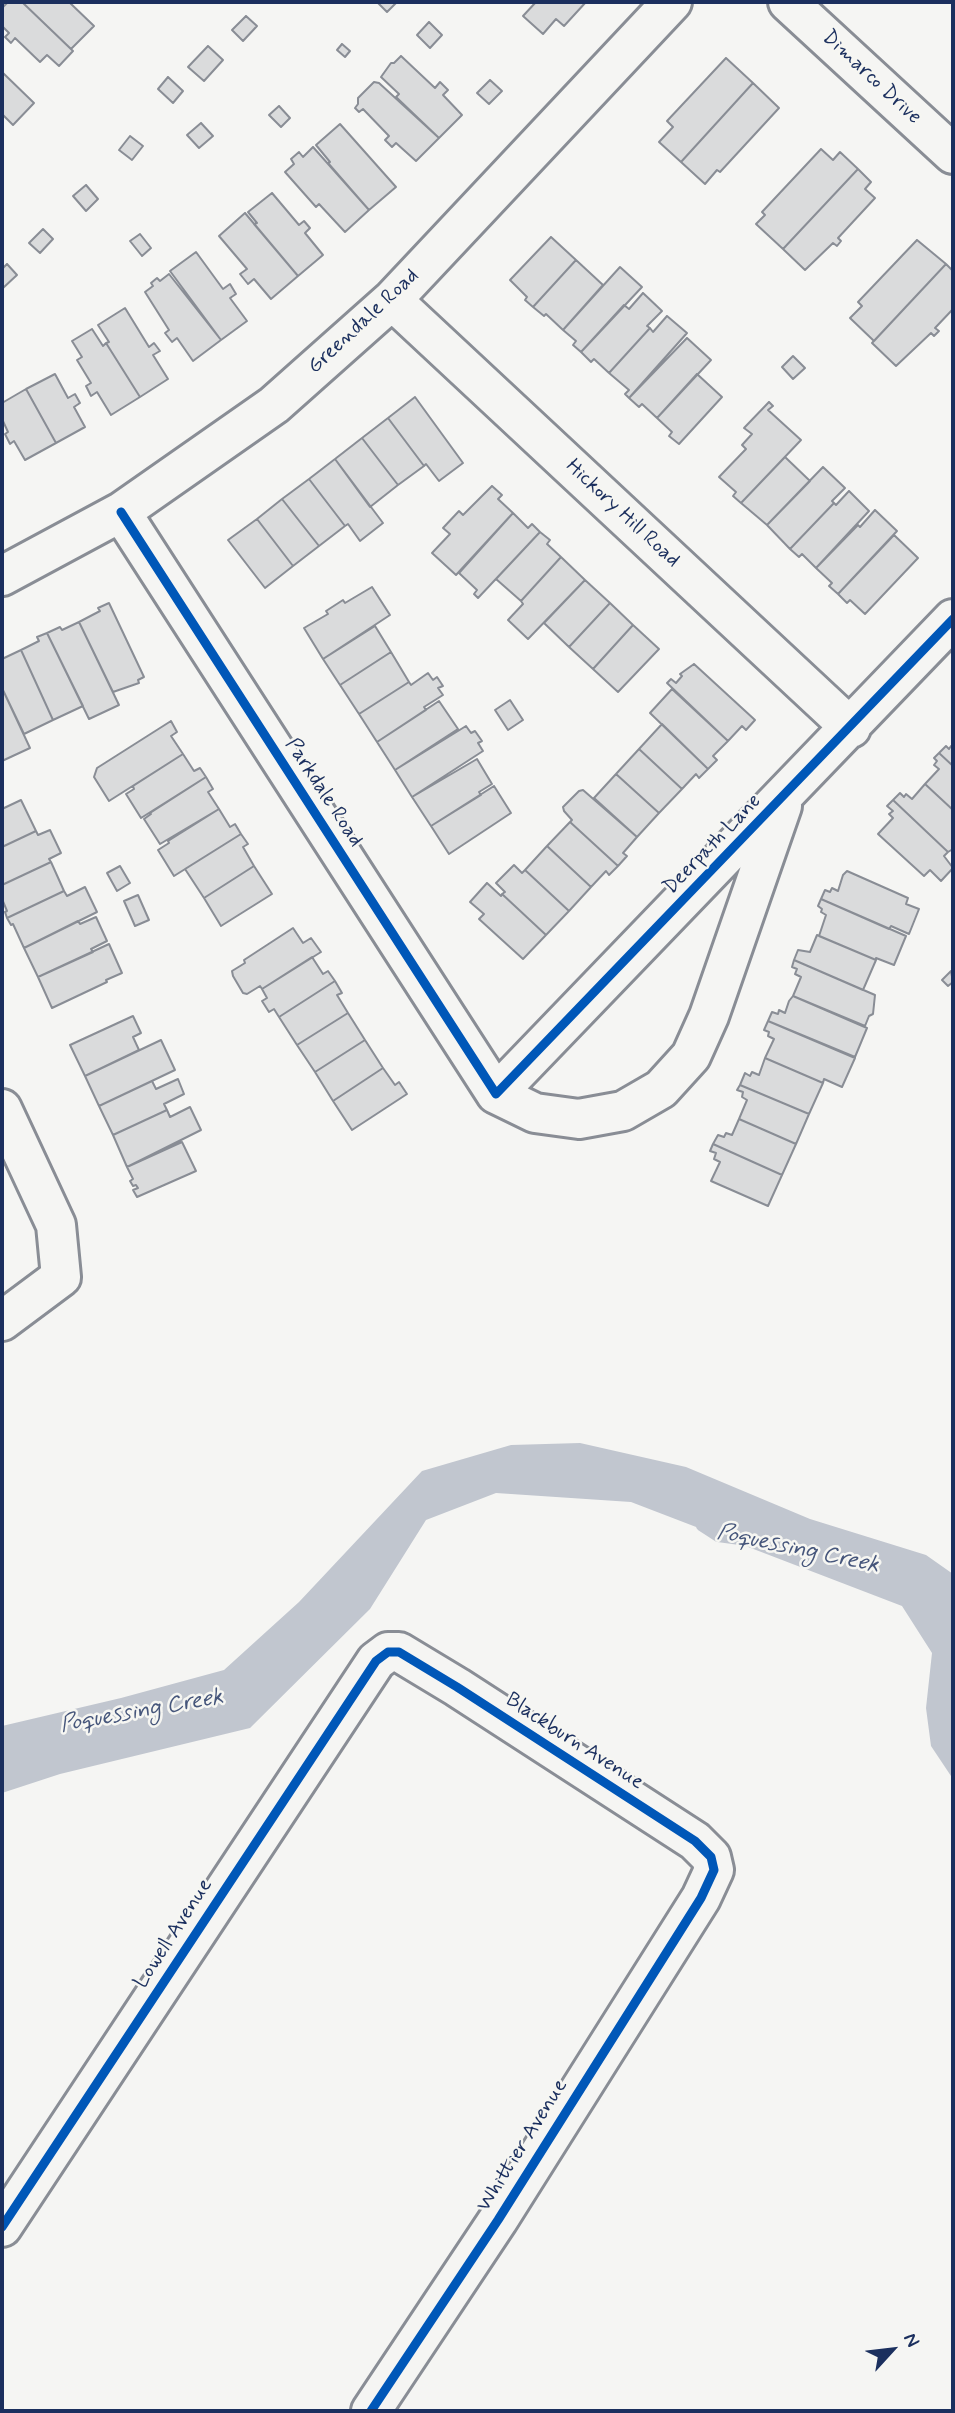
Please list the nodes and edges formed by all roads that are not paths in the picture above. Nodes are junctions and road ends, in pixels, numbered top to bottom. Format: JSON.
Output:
{"nodes":[{"id":1,"x":672,"y":2,"type":"edge"},
{"id":2,"x":788,"y":2,"type":"edge"},
{"id":3,"x":953,"y":154,"type":"edge"},
{"id":4,"x":392,"y":300,"type":"junction"},
{"id":5,"x":121,"y":512,"type":"junction"},
{"id":6,"x":2,"y":576,"type":"edge"},
{"id":7,"x":953,"y":619,"type":"edge"},
{"id":8,"x":851,"y":728,"type":"junction"},
{"id":9,"x":786,"y":794,"type":"junction"},
{"id":10,"x":496,"y":1094,"type":"junction"},
{"id":11,"x":2,"y":1110,"type":"edge"},
{"id":12,"x":2,"y":1321,"type":"edge"},
{"id":13,"x":376,"y":1661,"type":"joint"},
{"id":14,"x":701,"y":1898,"type":"joint"},
{"id":15,"x":2,"y":2227,"type":"edge"},
{"id":16,"x":371,"y":2411,"type":"edge"}],
"edges":[{"from":1,"to":4,"type":"street","name":"Greendale Road"},
{"from":2,"to":3,"type":"street","name":"Dimarco Drive"},
{"from":4,"to":5,"type":"street","name":"Greendale Road"},
{"from":4,"to":8,"type":"street","name":"Hickory Hill Road"},
{"from":5,"to":6,"type":"street","name":"Greendale Road"},
{"from":5,"to":10,"type":"street","name":"Parkdale Road"},
{"from":7,"to":8,"type":"street","name":"Deerpath Lane"},
{"from":8,"to":9,"type":"street","name":"Deerpath Lane"},
{"from":9,"to":10,"type":"street","name":"Deerpath Lane"},
{"from":9,"to":10,"type":"street"},
{"from":11,"to":12,"type":"street"},
{"from":13,"to":14,"type":"street","name":"Blackburn Avenue"},
{"from":13,"to":15,"type":"street","name":"Lowell Avenue"},
{"from":14,"to":16,"type":"street","name":"Whittier Avenue"}]}
